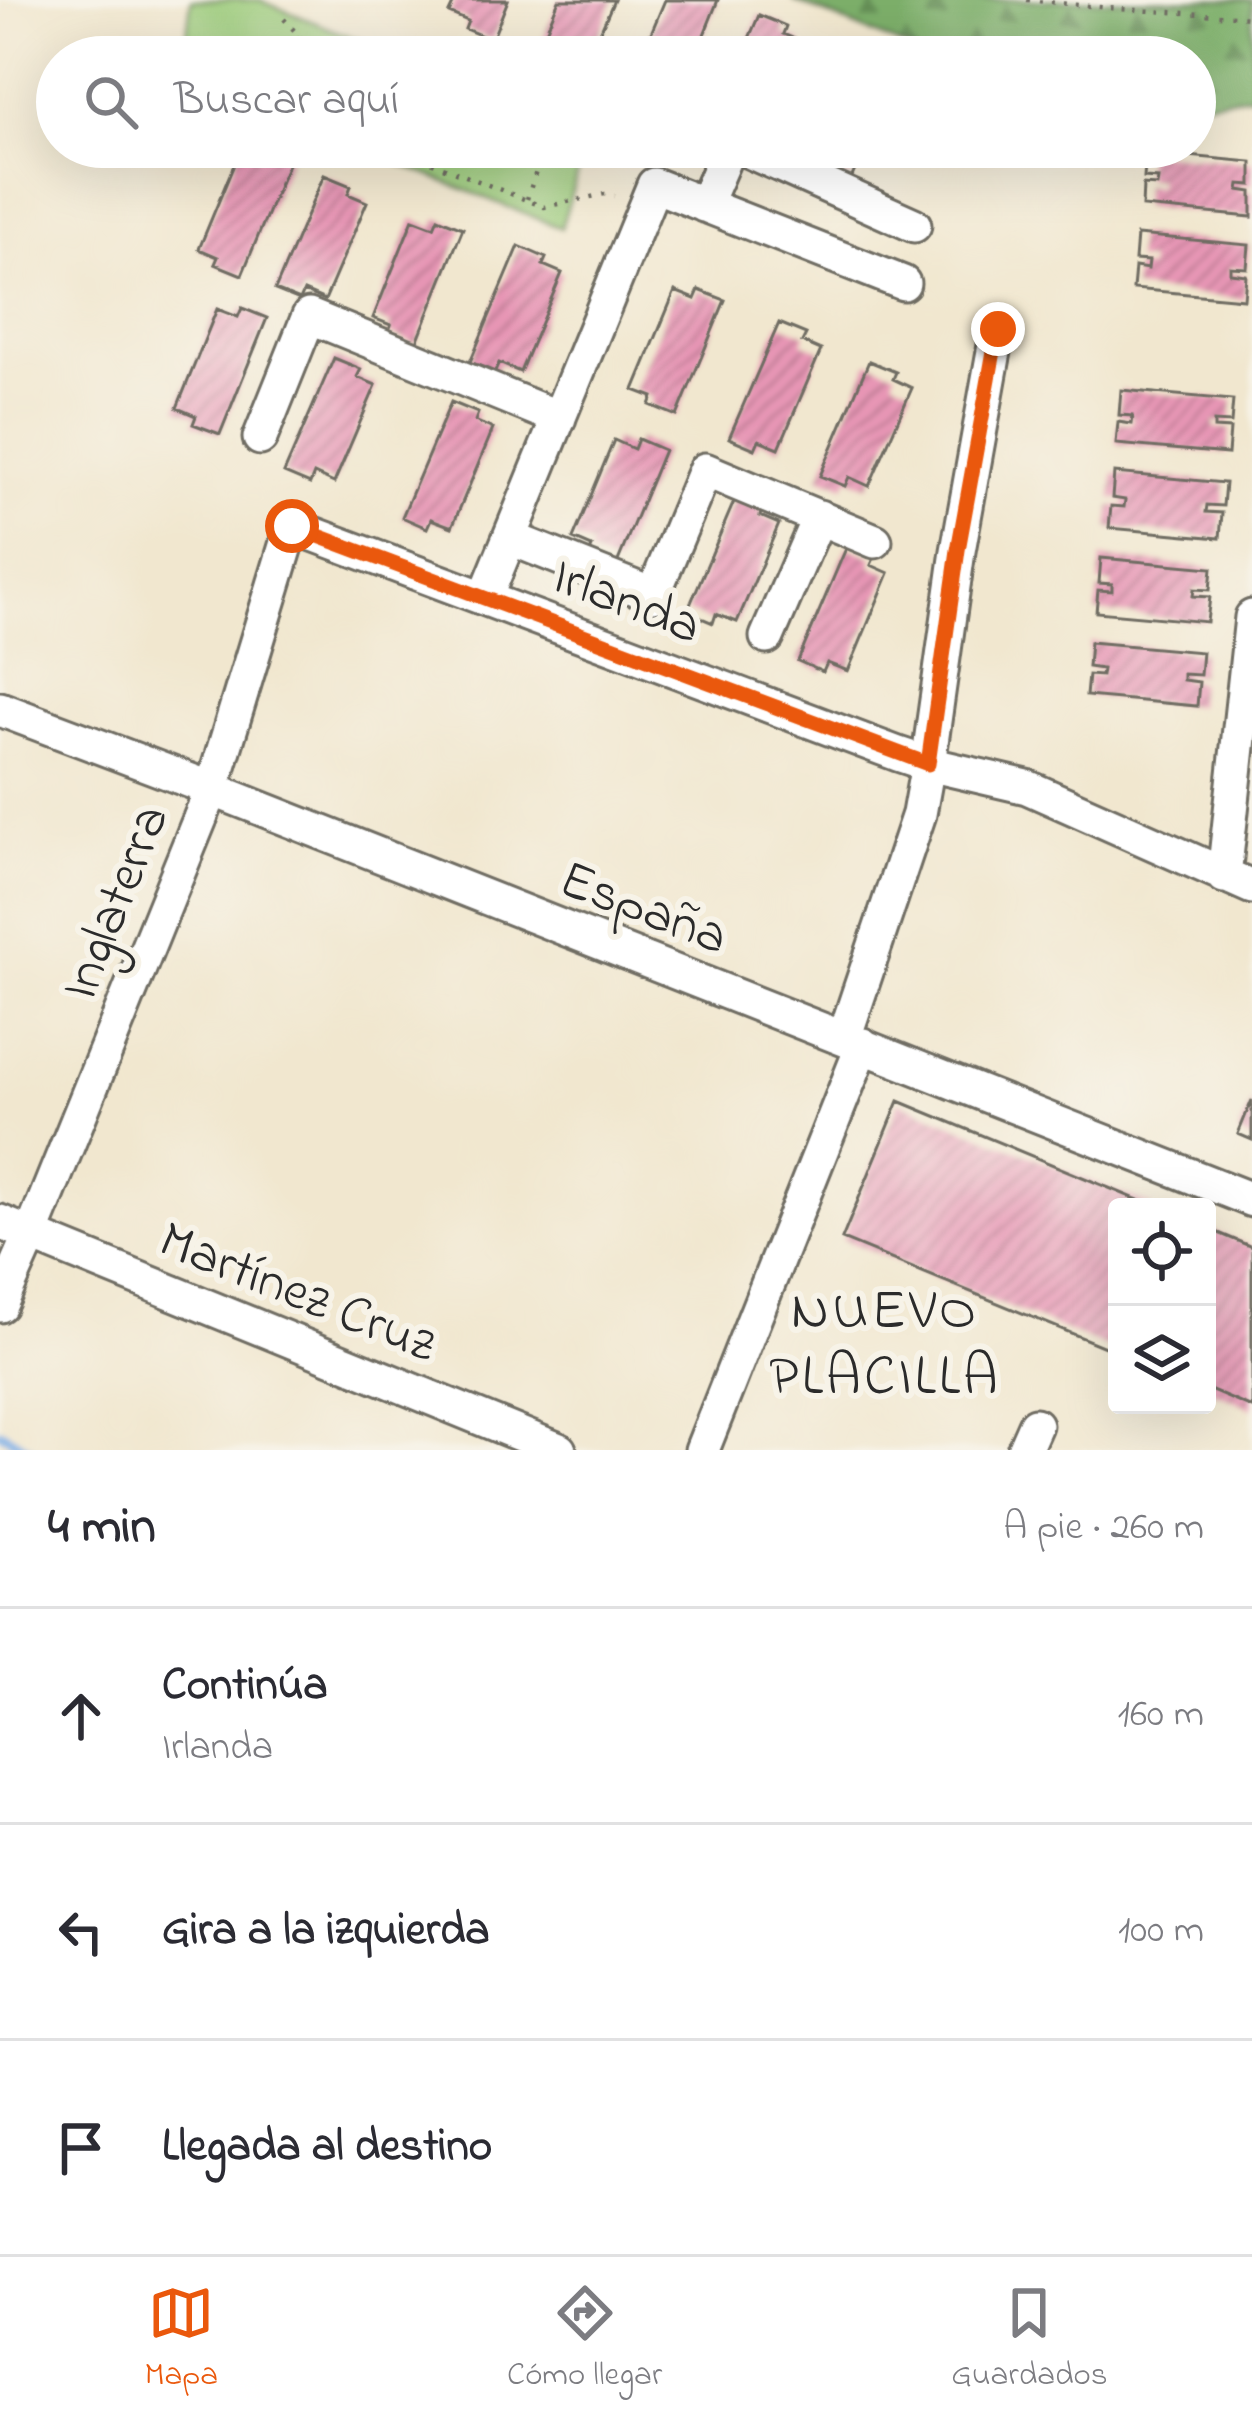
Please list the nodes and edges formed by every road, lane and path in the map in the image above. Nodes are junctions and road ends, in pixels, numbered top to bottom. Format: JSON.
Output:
{"nodes":[{"id":1,"x":1027,"y":0,"type":"edge"},
{"id":2,"x":1252,"y":17,"type":"edge"},
{"id":3,"x":284,"y":19,"type":"dead end"},
{"id":4,"x":299,"y":36,"type":"edge"},
{"id":5,"x":445,"y":168,"type":"edge"},
{"id":6,"x":537,"y":168,"type":"edge"},
{"id":7,"x":720,"y":168,"type":"edge"},
{"id":8,"x":787,"y":168,"type":"edge"},
{"id":9,"x":526,"y":200,"type":"junction"},
{"id":10,"x":704,"y":205,"type":"junction"},
{"id":11,"x":642,"y":213,"type":"junction"},
{"id":12,"x":914,"y":225,"type":"dead end"},
{"id":13,"x":903,"y":283,"type":"dead end"},
{"id":14,"x":998,"y":329,"type":"dead end"},
{"id":15,"x":559,"y":418,"type":"junction"},
{"id":16,"x":260,"y":438,"type":"dead end"},
{"id":17,"x":819,"y":517,"type":"junction"},
{"id":18,"x":292,"y":526,"type":"joint"},
{"id":19,"x":510,"y":538,"type":"junction"},
{"id":20,"x":875,"y":541,"type":"dead end"},
{"id":21,"x":485,"y":598,"type":"junction"},
{"id":22,"x":1252,"y":617,"type":"edge"},
{"id":23,"x":767,"y":637,"type":"dead end"},
{"id":24,"x":0,"y":709,"type":"edge"},
{"id":25,"x":928,"y":764,"type":"junction"},
{"id":26,"x":212,"y":789,"type":"junction"},
{"id":27,"x":1238,"y":882,"type":"edge"},
{"id":28,"x":854,"y":1042,"type":"junction"},
{"id":29,"x":1252,"y":1200,"type":"edge"},
{"id":30,"x":16,"y":1228,"type":"edge"},
{"id":31,"x":0,"y":1305,"type":"edge"},
{"id":32,"x":559,"y":1450,"type":"edge"},
{"id":33,"x":702,"y":1450,"type":"edge"}],
"edges":[{"from":1,"to":2,"type":"path"},
{"from":3,"to":4,"type":"path"},
{"from":5,"to":9,"type":"path"},
{"from":6,"to":9,"type":"path"},
{"from":7,"to":10,"type":"street"},
{"from":8,"to":12,"type":"street"},
{"from":9,"to":11,"type":"path"},
{"from":10,"to":11,"type":"street"},
{"from":10,"to":13,"type":"street"},
{"from":11,"to":15,"type":"street"},
{"from":14,"to":25,"type":"street"},
{"from":15,"to":16,"type":"street"},
{"from":15,"to":19,"type":"street"},
{"from":17,"to":19,"type":"street"},
{"from":17,"to":20,"type":"street"},
{"from":17,"to":23,"type":"street"},
{"from":18,"to":21,"type":"street","name":"Irlanda"},
{"from":18,"to":26,"type":"street","name":"Inglaterra"},
{"from":19,"to":21,"type":"street"},
{"from":21,"to":25,"type":"street","name":"Irlanda"},
{"from":22,"to":27,"type":"street"},
{"from":24,"to":26,"type":"street","name":"España"},
{"from":25,"to":27,"type":"street","name":"Irlanda"},
{"from":25,"to":28,"type":"street"},
{"from":26,"to":28,"type":"street","name":"España"},
{"from":26,"to":30,"type":"street","name":"Inglaterra"},
{"from":28,"to":29,"type":"street","name":"España"},
{"from":28,"to":33,"type":"street"},
{"from":30,"to":31,"type":"street","name":"Inglaterra"},
{"from":30,"to":32,"type":"street","name":"Martínez Cruz"}]}
